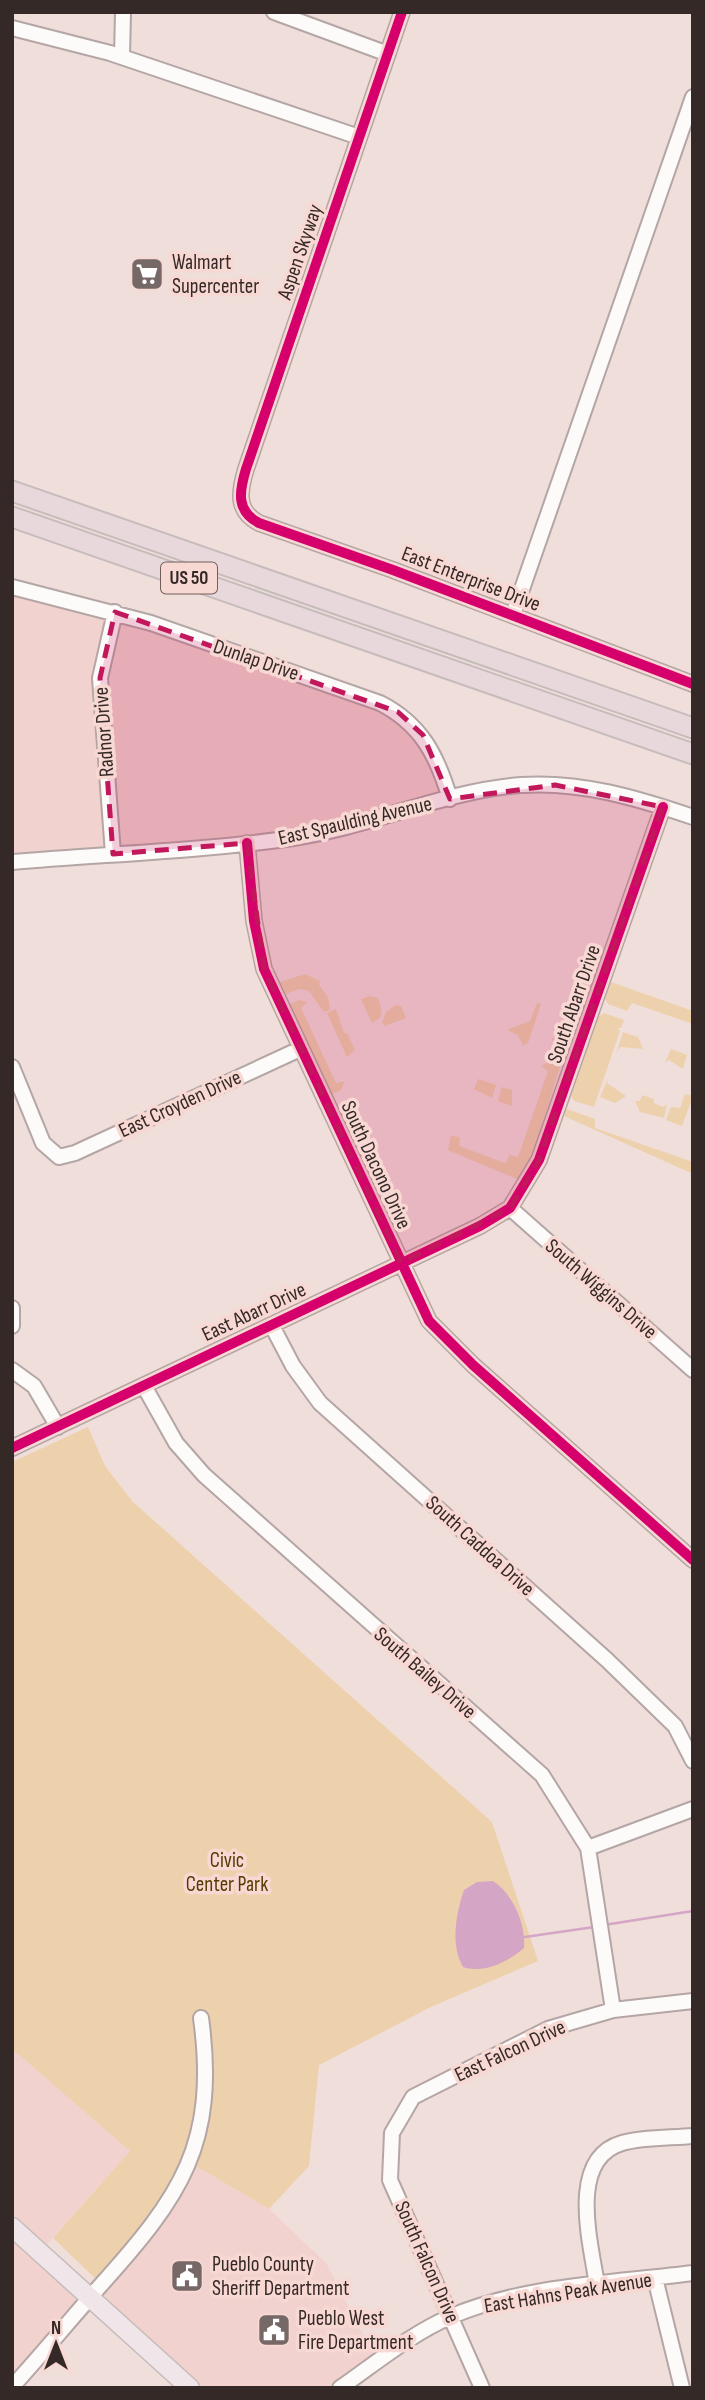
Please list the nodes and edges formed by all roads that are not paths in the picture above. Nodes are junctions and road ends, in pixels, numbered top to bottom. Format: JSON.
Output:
{"nodes":[{"id":1,"x":123,"y":12,"type":"edge"},
{"id":2,"x":274,"y":12,"type":"edge"},
{"id":3,"x":402,"y":12,"type":"edge"},
{"id":4,"x":12,"y":28,"type":"edge"},
{"id":5,"x":388,"y":54,"type":"junction"},
{"id":6,"x":122,"y":57,"type":"junction"},
{"id":7,"x":693,"y":97,"type":"edge"},
{"id":8,"x":359,"y":137,"type":"junction"},
{"id":9,"x":12,"y":491,"type":"edge"},
{"id":10,"x":241,"y":505,"type":"joint"},
{"id":11,"x":12,"y":517,"type":"edge"},
{"id":12,"x":12,"y":587,"type":"edge"},
{"id":13,"x":115,"y":612,"type":"junction"},
{"id":14,"x":513,"y":615,"type":"junction"},
{"id":15,"x":693,"y":684,"type":"edge"},
{"id":16,"x":693,"y":728,"type":"edge"},
{"id":17,"x":693,"y":754,"type":"edge"},
{"id":18,"x":450,"y":799,"type":"junction"},
{"id":19,"x":663,"y":807,"type":"junction"},
{"id":20,"x":693,"y":817,"type":"edge"},
{"id":21,"x":247,"y":843,"type":"junction"},
{"id":22,"x":113,"y":854,"type":"junction"},
{"id":23,"x":12,"y":862,"type":"edge"},
{"id":24,"x":300,"y":1049,"type":"junction"},
{"id":25,"x":12,"y":1067,"type":"edge"},
{"id":26,"x":510,"y":1208,"type":"junction"},
{"id":27,"x":401,"y":1263,"type":"junction"},
{"id":28,"x":12,"y":1308,"type":"edge"},
{"id":29,"x":12,"y":1326,"type":"edge"},
{"id":30,"x":272,"y":1326,"type":"junction"},
{"id":31,"x":12,"y":1370,"type":"edge"},
{"id":32,"x":693,"y":1370,"type":"edge"},
{"id":33,"x":144,"y":1386,"type":"junction"},
{"id":34,"x":58,"y":1427,"type":"junction"},
{"id":35,"x":12,"y":1448,"type":"edge"},
{"id":36,"x":693,"y":1560,"type":"edge"},
{"id":37,"x":693,"y":1761,"type":"edge"},
{"id":38,"x":693,"y":1809,"type":"edge"},
{"id":39,"x":588,"y":1848,"type":"junction"},
{"id":40,"x":693,"y":2001,"type":"edge"},
{"id":41,"x":613,"y":2010,"type":"junction"},
{"id":42,"x":201,"y":2018,"type":"dead end"},
{"id":43,"x":392,"y":2133,"type":"joint"},
{"id":44,"x":693,"y":2136,"type":"edge"},
{"id":45,"x":12,"y":2227,"type":"edge"},
{"id":46,"x":693,"y":2273,"type":"edge"},
{"id":47,"x":655,"y":2278,"type":"junction"},
{"id":48,"x":597,"y":2286,"type":"junction"},
{"id":49,"x":90,"y":2298,"type":"junction"},
{"id":50,"x":451,"y":2317,"type":"junction"},
{"id":51,"x":12,"y":2387,"type":"edge"},
{"id":52,"x":190,"y":2388,"type":"edge"},
{"id":53,"x":340,"y":2388,"type":"edge"},
{"id":54,"x":482,"y":2388,"type":"edge"},
{"id":55,"x":682,"y":2388,"type":"edge"}],
"edges":[{"from":1,"to":6,"type":"street"},
{"from":2,"to":5,"type":"street"},
{"from":3,"to":5,"type":"street","name":"Aspen Skyway"},
{"from":4,"to":6,"type":"street"},
{"from":5,"to":8,"type":"street","name":"Aspen Skyway"},
{"from":6,"to":8,"type":"street"},
{"from":7,"to":14,"type":"street"},
{"from":8,"to":10,"type":"street","name":"Aspen Skyway"},
{"from":9,"to":16,"type":"highway","number":"US 50"},
{"from":10,"to":14,"type":"street","name":"East Enterprise Drive"},
{"from":11,"to":17,"type":"highway","number":"US 50"},
{"from":12,"to":13,"type":"street","name":"Dunlap Drive"},
{"from":13,"to":18,"type":"street","name":"Dunlap Drive"},
{"from":13,"to":22,"type":"street","name":"Radnor Drive"},
{"from":14,"to":15,"type":"street","name":"East Enterprise Drive"},
{"from":18,"to":19,"type":"street","name":"East Spaulding Avenue"},
{"from":18,"to":21,"type":"street","name":"East Spaulding Avenue"},
{"from":19,"to":20,"type":"street","name":"East Spaulding Avenue"},
{"from":19,"to":26,"type":"street","name":"South Abarr Drive"},
{"from":21,"to":22,"type":"street","name":"East Spaulding Avenue"},
{"from":21,"to":24,"type":"street","name":"South Dacono Drive"},
{"from":22,"to":23,"type":"street","name":"East Spaulding Avenue"},
{"from":24,"to":25,"type":"street","name":"East Croyden Drive"},
{"from":24,"to":27,"type":"street","name":"South Dacono Drive"},
{"from":26,"to":27,"type":"street","name":"East Abarr Drive"},
{"from":26,"to":32,"type":"street","name":"South Wiggins Drive"},
{"from":27,"to":30,"type":"street","name":"East Abarr Drive"},
{"from":27,"to":36,"type":"street","name":"South Dacono Drive"},
{"from":28,"to":29,"type":"street"},
{"from":30,"to":33,"type":"street","name":"East Abarr Drive"},
{"from":30,"to":37,"type":"street","name":"South Caddoa Drive"},
{"from":31,"to":34,"type":"street"},
{"from":33,"to":34,"type":"street","name":"East Abarr Drive"},
{"from":33,"to":39,"type":"street","name":"South Bailey Drive"},
{"from":34,"to":35,"type":"street","name":"East Abarr Drive"},
{"from":38,"to":39,"type":"street"},
{"from":39,"to":41,"type":"street","name":"South Bailey Drive"},
{"from":40,"to":41,"type":"street","name":"East Falcon Drive"},
{"from":41,"to":43,"type":"street","name":"East Falcon Drive"},
{"from":42,"to":49,"type":"street"},
{"from":43,"to":50,"type":"street","name":"South Falcon Drive"},
{"from":44,"to":48,"type":"street"},
{"from":45,"to":49,"type":"main road"},
{"from":46,"to":47,"type":"street","name":"East Hahns Peak Avenue"},
{"from":47,"to":48,"type":"street","name":"East Hahns Peak Avenue"},
{"from":47,"to":55,"type":"street"},
{"from":48,"to":50,"type":"street","name":"East Hahns Peak Avenue"},
{"from":49,"to":51,"type":"street"},
{"from":49,"to":52,"type":"main road"},
{"from":50,"to":53,"type":"street","name":"East Hahns Peak Avenue"},
{"from":50,"to":54,"type":"street","name":"South Falcon Drive"}]}
